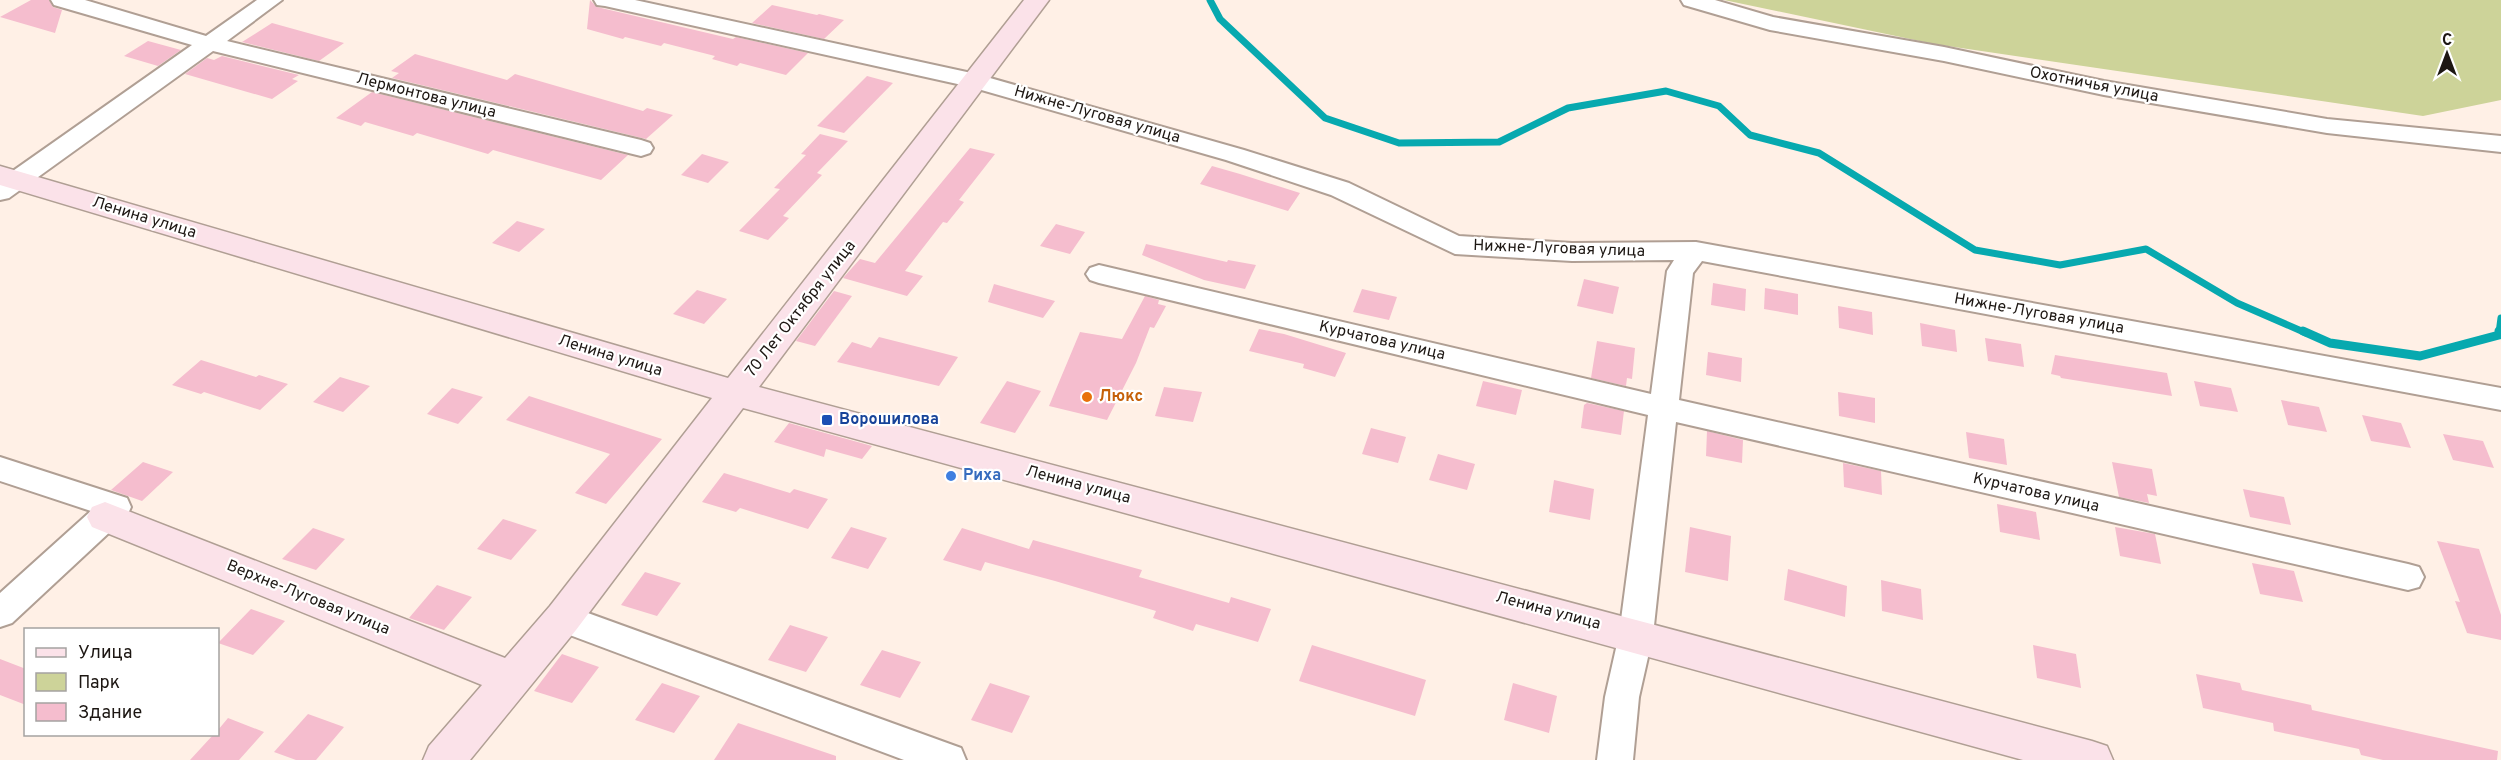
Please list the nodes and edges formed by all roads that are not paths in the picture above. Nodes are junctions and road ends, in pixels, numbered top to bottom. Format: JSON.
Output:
{"nodes":[{"id":1,"x":62,"y":0,"type":"edge"},
{"id":2,"x":271,"y":0,"type":"edge"},
{"id":3,"x":609,"y":0,"type":"edge"},
{"id":4,"x":1037,"y":0,"type":"edge"},
{"id":5,"x":1692,"y":0,"type":"edge"},
{"id":6,"x":211,"y":44,"type":"junction"},
{"id":7,"x":976,"y":81,"type":"junction"},
{"id":8,"x":2501,"y":144,"type":"edge"},
{"id":9,"x":641,"y":148,"type":"dead end"},
{"id":10,"x":6,"y":182,"type":"edge"},
{"id":11,"x":1696,"y":251,"type":"junction"},
{"id":12,"x":1099,"y":274,"type":"dead end"},
{"id":13,"x":736,"y":393,"type":"junction"},
{"id":14,"x":2501,"y":399,"type":"edge"},
{"id":15,"x":1665,"y":408,"type":"junction"},
{"id":16,"x":0,"y":469,"type":"edge"},
{"id":17,"x":110,"y":512,"type":"junction"},
{"id":18,"x":2408,"y":577,"type":"dead end"},
{"id":19,"x":0,"y":613,"type":"edge"},
{"id":20,"x":563,"y":618,"type":"junction"},
{"id":21,"x":1636,"y":635,"type":"junction"},
{"id":22,"x":512,"y":679,"type":"junction"},
{"id":23,"x":444,"y":760,"type":"edge"},
{"id":24,"x":948,"y":760,"type":"edge"},
{"id":25,"x":1615,"y":760,"type":"edge"},
{"id":26,"x":2092,"y":760,"type":"edge"}],
"edges":[{"from":1,"to":6,"type":"street","name":"Лермонтова улица"},
{"from":2,"to":6,"type":"street"},
{"from":3,"to":7,"type":"street","name":"Нижне-Луговая улица"},
{"from":4,"to":7,"type":"main road","name":"70 Лет Октября улица"},
{"from":5,"to":8,"type":"street","name":"Охотничья улица"},
{"from":6,"to":9,"type":"street","name":"Лермонтова улица"},
{"from":6,"to":10,"type":"street"},
{"from":7,"to":11,"type":"street","name":"Нижне-Луговая улица"},
{"from":7,"to":13,"type":"main road","name":"70 Лет Октября улица"},
{"from":10,"to":13,"type":"main road","name":"Ленина улица"},
{"from":11,"to":14,"type":"street","name":"Нижне-Луговая улица"},
{"from":11,"to":15,"type":"street"},
{"from":12,"to":15,"type":"street","name":"Курчатова улица"},
{"from":13,"to":20,"type":"main road","name":"70 Лет Октября улица"},
{"from":13,"to":21,"type":"main road","name":"Ленина улица"},
{"from":15,"to":18,"type":"street","name":"Курчатова улица"},
{"from":15,"to":21,"type":"street"},
{"from":16,"to":17,"type":"street","name":"Верхне-Луговая улица"},
{"from":17,"to":19,"type":"street"},
{"from":17,"to":22,"type":"main road","name":"Верхне-Луговая улица"},
{"from":20,"to":22,"type":"main road","name":"70 Лет Октября улица"},
{"from":20,"to":24,"type":"street"},
{"from":21,"to":25,"type":"street"},
{"from":21,"to":26,"type":"main road","name":"Ленина улица"},
{"from":22,"to":23,"type":"main road","name":"70 Лет Октября улица"}]}
